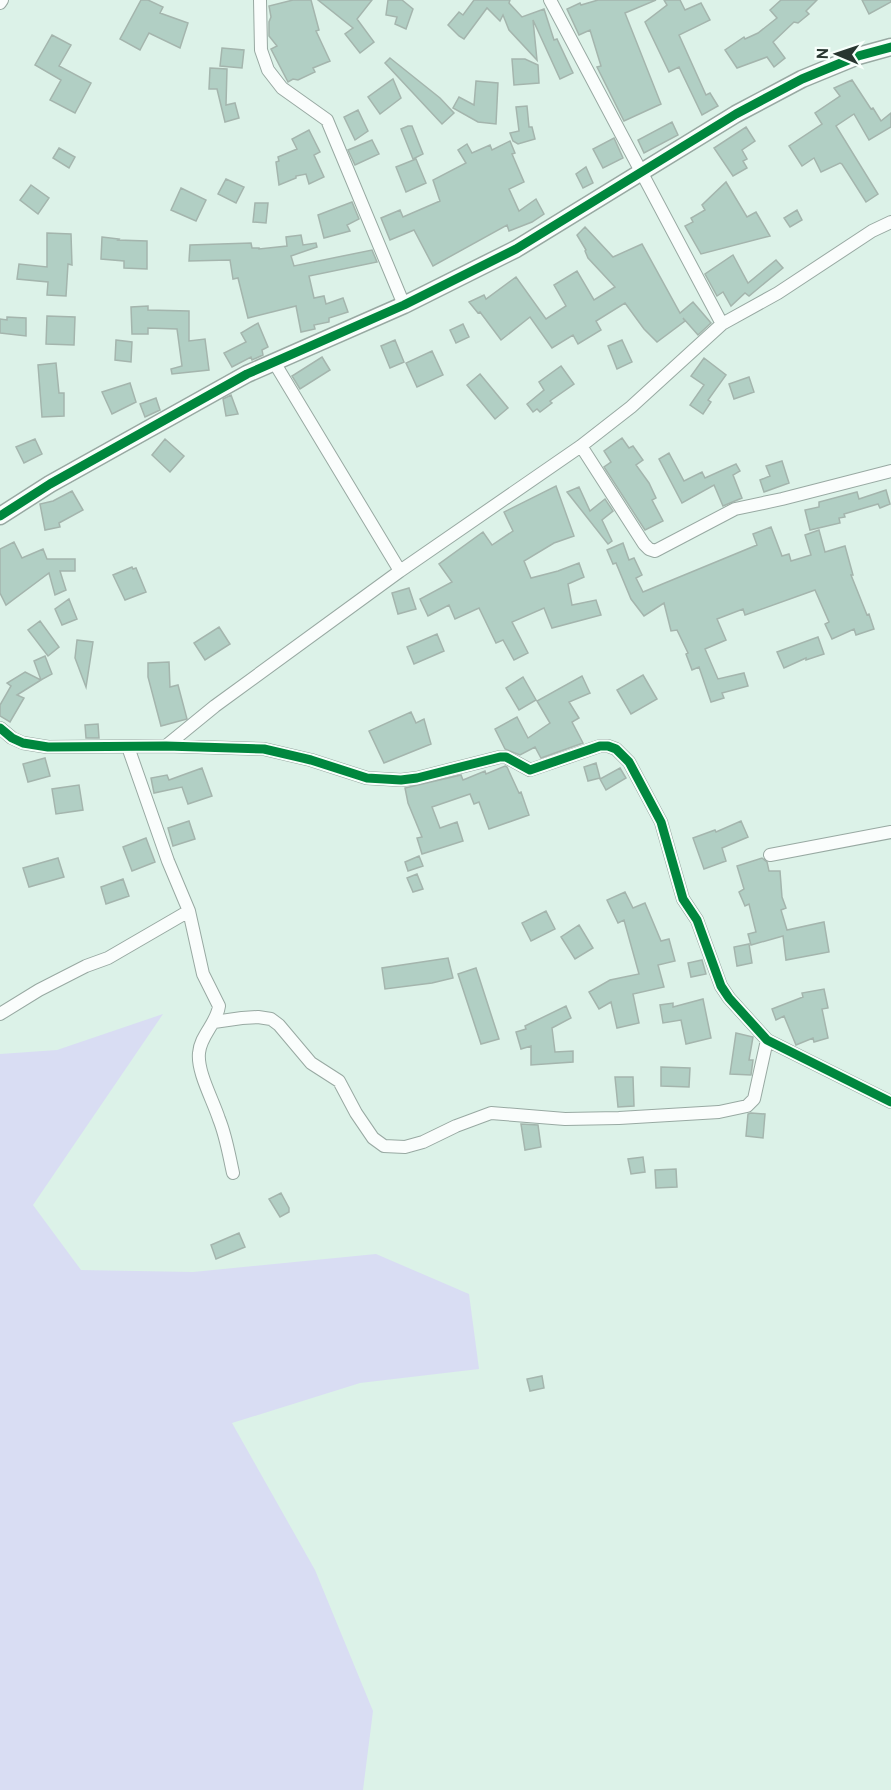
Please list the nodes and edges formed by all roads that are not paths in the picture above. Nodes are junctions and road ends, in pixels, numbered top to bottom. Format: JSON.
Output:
{"nodes":[{"id":1,"x":260,"y":0,"type":"edge"},
{"id":2,"x":550,"y":0,"type":"edge"},
{"id":3,"x":891,"y":47,"type":"edge"},
{"id":4,"x":642,"y":173,"type":"junction"},
{"id":5,"x":891,"y":222,"type":"edge"},
{"id":6,"x":404,"y":305,"type":"junction"},
{"id":7,"x":722,"y":324,"type":"junction"},
{"id":8,"x":274,"y":362,"type":"junction"},
{"id":9,"x":581,"y":446,"type":"junction"},
{"id":10,"x":891,"y":471,"type":"edge"},
{"id":11,"x":0,"y":516,"type":"edge"},
{"id":12,"x":400,"y":571,"type":"junction"},
{"id":13,"x":0,"y":728,"type":"edge"},
{"id":14,"x":166,"y":746,"type":"junction"},
{"id":15,"x":128,"y":747,"type":"junction"},
{"id":16,"x":891,"y":832,"type":"edge"},
{"id":17,"x":770,"y":855,"type":"dead end"},
{"id":18,"x":189,"y":911,"type":"junction"},
{"id":19,"x":0,"y":1014,"type":"edge"},
{"id":20,"x":214,"y":1022,"type":"junction"},
{"id":21,"x":766,"y":1040,"type":"junction"},
{"id":22,"x":891,"y":1102,"type":"edge"},
{"id":23,"x":233,"y":1173,"type":"dead end"}],
"edges":[{"from":1,"to":6,"type":"street"},
{"from":2,"to":4,"type":"street"},
{"from":3,"to":4,"type":"street"},
{"from":4,"to":6,"type":"street"},
{"from":4,"to":7,"type":"street"},
{"from":5,"to":7,"type":"street"},
{"from":6,"to":8,"type":"street"},
{"from":7,"to":9,"type":"street"},
{"from":8,"to":11,"type":"street"},
{"from":8,"to":12,"type":"street"},
{"from":9,"to":10,"type":"street"},
{"from":9,"to":12,"type":"street"},
{"from":12,"to":14,"type":"street"},
{"from":13,"to":15,"type":"street"},
{"from":14,"to":15,"type":"street"},
{"from":14,"to":21,"type":"street"},
{"from":15,"to":18,"type":"street"},
{"from":16,"to":17,"type":"street"},
{"from":18,"to":19,"type":"street"},
{"from":18,"to":20,"type":"street"},
{"from":20,"to":21,"type":"street"},
{"from":20,"to":23,"type":"street"},
{"from":21,"to":22,"type":"street"}]}
